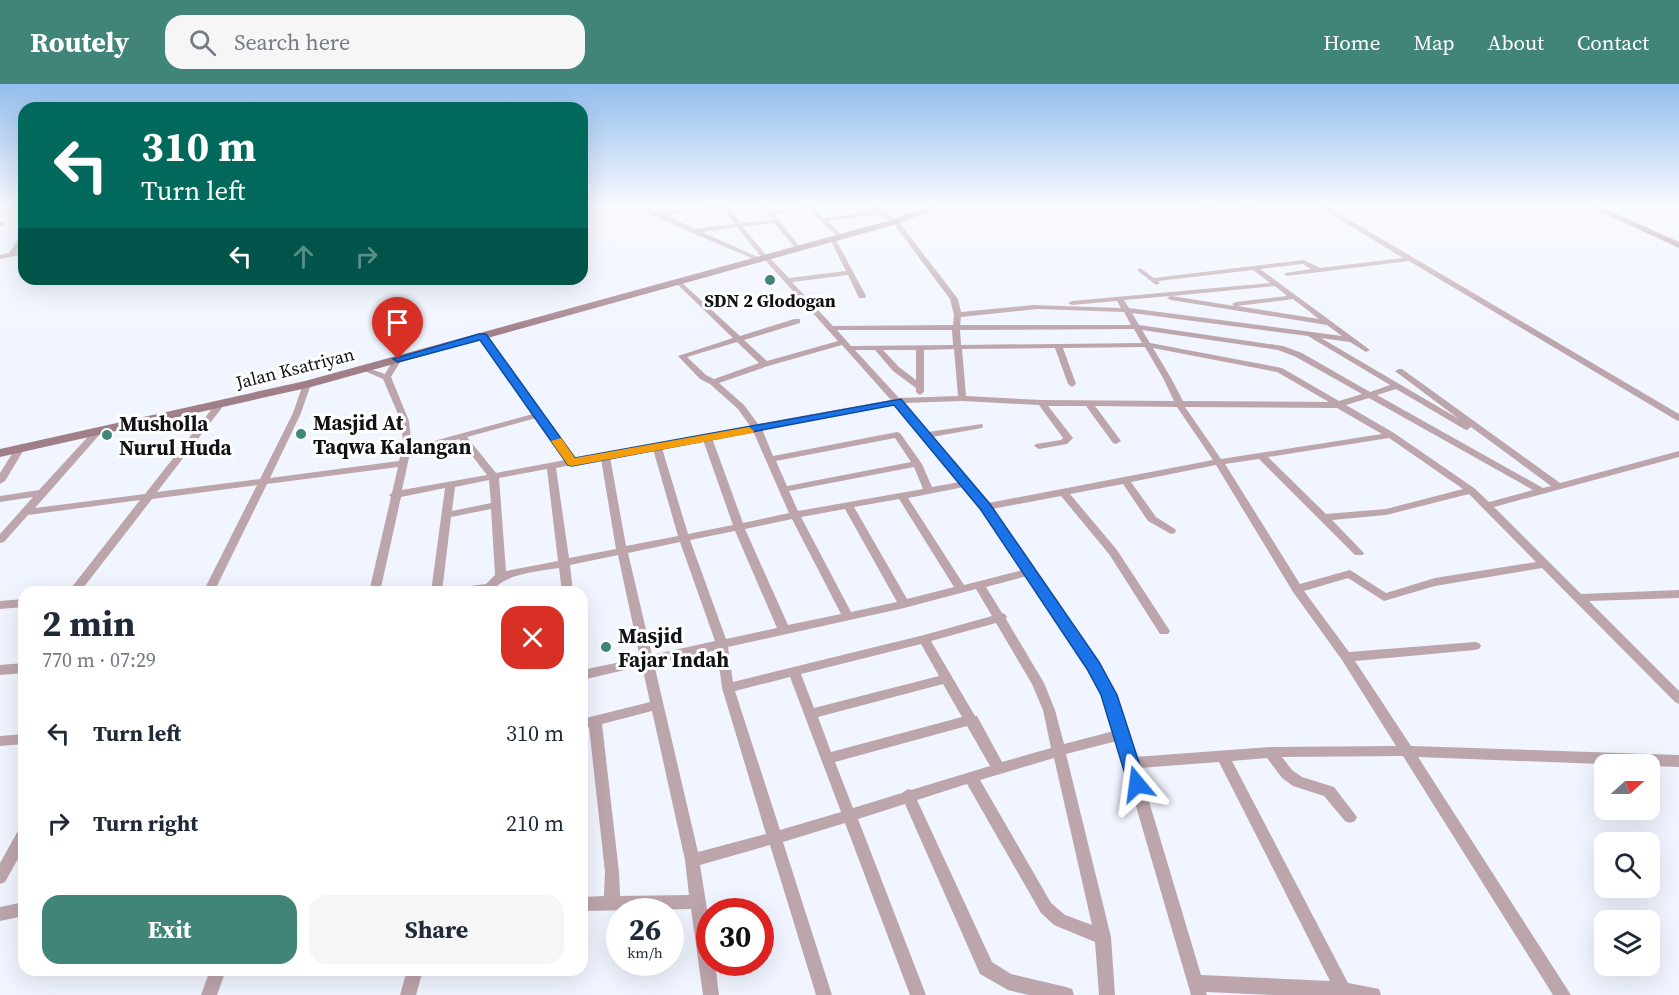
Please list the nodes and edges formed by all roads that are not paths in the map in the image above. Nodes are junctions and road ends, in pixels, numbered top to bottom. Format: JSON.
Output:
{"nodes":[{"id":1,"x":16,"y":248,"type":"edge"},
{"id":2,"x":735,"y":248,"type":"edge"},
{"id":3,"x":755,"y":248,"type":"edge"},
{"id":4,"x":798,"y":248,"type":"edge"},
{"id":5,"x":840,"y":248,"type":"edge"},
{"id":6,"x":915,"y":248,"type":"edge"},
{"id":7,"x":1389,"y":248,"type":"edge"},
{"id":8,"x":18,"y":253,"type":"edge"},
{"id":9,"x":12,"y":254,"type":"junction"},
{"id":10,"x":0,"y":257,"type":"edge"},
{"id":11,"x":763,"y":258,"type":"junction"},
{"id":12,"x":1408,"y":259,"type":"junction"},
{"id":13,"x":1253,"y":267,"type":"junction"},
{"id":14,"x":1140,"y":270,"type":"dead end"},
{"id":15,"x":1320,"y":271,"type":"junction"},
{"id":16,"x":850,"y":273,"type":"junction"},
{"id":17,"x":1287,"y":274,"type":"dead end"},
{"id":18,"x":789,"y":280,"type":"junction"},
{"id":19,"x":1152,"y":280,"type":"junction"},
{"id":20,"x":677,"y":281,"type":"junction"},
{"id":21,"x":1278,"y":284,"type":"junction"},
{"id":22,"x":1170,"y":294,"type":"junction"},
{"id":23,"x":1153,"y":295,"type":"junction"},
{"id":24,"x":862,"y":296,"type":"dead end"},
{"id":25,"x":1295,"y":297,"type":"junction"},
{"id":26,"x":1119,"y":298,"type":"junction"},
{"id":27,"x":1225,"y":306,"type":"junction"},
{"id":28,"x":1033,"y":307,"type":"junction"},
{"id":29,"x":1128,"y":310,"type":"junction"},
{"id":30,"x":958,"y":315,"type":"junction"},
{"id":31,"x":797,"y":321,"type":"dead end"},
{"id":32,"x":1330,"y":323,"type":"junction"},
{"id":33,"x":1136,"y":327,"type":"junction"},
{"id":34,"x":832,"y":328,"type":"junction"},
{"id":35,"x":956,"y":328,"type":"junction"},
{"id":36,"x":1309,"y":334,"type":"junction"},
{"id":37,"x":483,"y":336,"type":"junction"},
{"id":38,"x":740,"y":338,"type":"junction"},
{"id":39,"x":1353,"y":340,"type":"junction"},
{"id":40,"x":847,"y":345,"type":"junction"},
{"id":41,"x":1058,"y":345,"type":"junction"},
{"id":42,"x":1148,"y":345,"type":"junction"},
{"id":43,"x":958,"y":346,"type":"junction"},
{"id":44,"x":877,"y":348,"type":"junction"},
{"id":45,"x":920,"y":348,"type":"junction"},
{"id":46,"x":1366,"y":350,"type":"dead end"},
{"id":47,"x":398,"y":359,"type":"junction"},
{"id":48,"x":765,"y":363,"type":"junction"},
{"id":49,"x":364,"y":369,"type":"junction"},
{"id":50,"x":1399,"y":371,"type":"dead end"},
{"id":51,"x":387,"y":377,"type":"junction"},
{"id":52,"x":713,"y":382,"type":"junction"},
{"id":53,"x":307,"y":384,"type":"junction"},
{"id":54,"x":1072,"y":384,"type":"dead end"},
{"id":55,"x":920,"y":387,"type":"junction"},
{"id":56,"x":1394,"y":387,"type":"junction"},
{"id":57,"x":1369,"y":394,"type":"junction"},
{"id":58,"x":962,"y":398,"type":"junction"},
{"id":59,"x":920,"y":399,"type":"junction"},
{"id":60,"x":897,"y":401,"type":"junction"},
{"id":61,"x":221,"y":403,"type":"junction"},
{"id":62,"x":1042,"y":403,"type":"junction"},
{"id":63,"x":1088,"y":403,"type":"junction"},
{"id":64,"x":1180,"y":405,"type":"junction"},
{"id":65,"x":1337,"y":405,"type":"junction"},
{"id":66,"x":538,"y":414,"type":"junction"},
{"id":67,"x":1679,"y":418,"type":"edge"},
{"id":68,"x":979,"y":426,"type":"dead end"},
{"id":69,"x":757,"y":429,"type":"junction"},
{"id":70,"x":1472,"y":430,"type":"dead end"},
{"id":71,"x":98,"y":431,"type":"junction"},
{"id":72,"x":1391,"y":435,"type":"junction"},
{"id":73,"x":924,"y":436,"type":"junction"},
{"id":74,"x":462,"y":437,"type":"junction"},
{"id":75,"x":707,"y":438,"type":"junction"},
{"id":76,"x":1116,"y":441,"type":"dead end"},
{"id":77,"x":1039,"y":446,"type":"dead end"},
{"id":78,"x":657,"y":447,"type":"junction"},
{"id":79,"x":20,"y":448,"type":"junction"},
{"id":80,"x":406,"y":451,"type":"junction"},
{"id":81,"x":0,"y":453,"type":"edge"},
{"id":82,"x":1679,"y":454,"type":"edge"},
{"id":83,"x":1262,"y":456,"type":"junction"},
{"id":84,"x":605,"y":457,"type":"junction"},
{"id":85,"x":771,"y":459,"type":"junction"},
{"id":86,"x":1219,"y":462,"type":"junction"},
{"id":87,"x":572,"y":463,"type":"junction"},
{"id":88,"x":401,"y":464,"type":"junction"},
{"id":89,"x":917,"y":464,"type":"junction"},
{"id":90,"x":551,"y":467,"type":"junction"},
{"id":91,"x":494,"y":477,"type":"junction"},
{"id":92,"x":1125,"y":480,"type":"junction"},
{"id":93,"x":0,"y":481,"type":"edge"},
{"id":94,"x":262,"y":482,"type":"junction"},
{"id":95,"x":967,"y":484,"type":"junction"},
{"id":96,"x":450,"y":485,"type":"junction"},
{"id":97,"x":1558,"y":486,"type":"junction"},
{"id":98,"x":784,"y":489,"type":"junction"},
{"id":99,"x":1470,"y":490,"type":"junction"},
{"id":100,"x":929,"y":491,"type":"junction"},
{"id":101,"x":1541,"y":491,"type":"junction"},
{"id":102,"x":1063,"y":492,"type":"junction"},
{"id":103,"x":41,"y":493,"type":"junction"},
{"id":104,"x":394,"y":495,"type":"junction"},
{"id":105,"x":148,"y":496,"type":"junction"},
{"id":106,"x":902,"y":496,"type":"junction"},
{"id":107,"x":0,"y":499,"type":"edge"},
{"id":108,"x":496,"y":505,"type":"junction"},
{"id":109,"x":848,"y":506,"type":"junction"},
{"id":110,"x":1488,"y":506,"type":"junction"},
{"id":111,"x":986,"y":507,"type":"junction"},
{"id":112,"x":25,"y":512,"type":"junction"},
{"id":113,"x":446,"y":515,"type":"junction"},
{"id":114,"x":795,"y":515,"type":"junction"},
{"id":115,"x":1323,"y":518,"type":"junction"},
{"id":116,"x":739,"y":527,"type":"junction"},
{"id":117,"x":1171,"y":531,"type":"dead end"},
{"id":118,"x":684,"y":539,"type":"junction"},
{"id":119,"x":0,"y":540,"type":"edge"},
{"id":120,"x":622,"y":551,"type":"junction"},
{"id":121,"x":1359,"y":553,"type":"dead end"},
{"id":122,"x":564,"y":564,"type":"junction"},
{"id":123,"x":1543,"y":564,"type":"junction"},
{"id":124,"x":1030,"y":573,"type":"junction"},
{"id":125,"x":501,"y":576,"type":"junction"},
{"id":126,"x":79,"y":586,"type":"edge"},
{"id":127,"x":212,"y":586,"type":"edge"},
{"id":128,"x":375,"y":586,"type":"edge"},
{"id":129,"x":437,"y":586,"type":"edge"},
{"id":130,"x":492,"y":586,"type":"edge"},
{"id":131,"x":567,"y":586,"type":"edge"},
{"id":132,"x":980,"y":586,"type":"junction"},
{"id":133,"x":961,"y":589,"type":"junction"},
{"id":134,"x":1297,"y":589,"type":"junction"},
{"id":135,"x":1679,"y":594,"type":"edge"},
{"id":136,"x":1577,"y":598,"type":"junction"},
{"id":137,"x":18,"y":604,"type":"edge"},
{"id":138,"x":904,"y":604,"type":"junction"},
{"id":139,"x":0,"y":605,"type":"edge"},
{"id":140,"x":848,"y":616,"type":"junction"},
{"id":141,"x":1000,"y":617,"type":"junction"},
{"id":142,"x":784,"y":630,"type":"junction"},
{"id":143,"x":1164,"y":631,"type":"dead end"},
{"id":144,"x":924,"y":639,"type":"junction"},
{"id":145,"x":722,"y":645,"type":"junction"},
{"id":146,"x":1475,"y":646,"type":"dead end"},
{"id":147,"x":1346,"y":657,"type":"junction"},
{"id":148,"x":648,"y":661,"type":"junction"},
{"id":149,"x":18,"y":668,"type":"edge"},
{"id":150,"x":0,"y":670,"type":"edge"},
{"id":151,"x":794,"y":672,"type":"junction"},
{"id":152,"x":588,"y":674,"type":"edge"},
{"id":153,"x":947,"y":678,"type":"junction"},
{"id":154,"x":728,"y":688,"type":"junction"},
{"id":155,"x":1679,"y":699,"type":"edge"},
{"id":156,"x":656,"y":705,"type":"junction"},
{"id":157,"x":811,"y":714,"type":"junction"},
{"id":158,"x":972,"y":720,"type":"junction"},
{"id":159,"x":588,"y":723,"type":"edge"},
{"id":160,"x":1122,"y":734,"type":"junction"},
{"id":161,"x":18,"y":740,"type":"edge"},
{"id":162,"x":0,"y":741,"type":"edge"},
{"id":163,"x":1060,"y":750,"type":"junction"},
{"id":164,"x":1407,"y":751,"type":"junction"},
{"id":165,"x":1270,"y":752,"type":"junction"},
{"id":166,"x":1222,"y":755,"type":"junction"},
{"id":167,"x":829,"y":758,"type":"junction"},
{"id":168,"x":1679,"y":761,"type":"edge"},
{"id":169,"x":1130,"y":763,"type":"junction"},
{"id":170,"x":999,"y":770,"type":"junction"},
{"id":171,"x":970,"y":778,"type":"junction"},
{"id":172,"x":908,"y":795,"type":"junction"},
{"id":173,"x":849,"y":813,"type":"junction"},
{"id":174,"x":1350,"y":817,"type":"dead end"},
{"id":175,"x":776,"y":839,"type":"junction"},
{"id":176,"x":18,"y":845,"type":"edge"},
{"id":177,"x":692,"y":860,"type":"junction"},
{"id":178,"x":0,"y":877,"type":"edge"},
{"id":179,"x":612,"y":898,"type":"edge"},
{"id":180,"x":698,"y":898,"type":"edge"},
{"id":181,"x":606,"y":903,"type":"edge"},
{"id":182,"x":588,"y":904,"type":"edge"},
{"id":183,"x":18,"y":910,"type":"edge"},
{"id":184,"x":0,"y":914,"type":"edge"},
{"id":185,"x":1103,"y":938,"type":"junction"},
{"id":186,"x":216,"y":976,"type":"edge"},
{"id":187,"x":413,"y":976,"type":"edge"},
{"id":188,"x":709,"y":976,"type":"edge"},
{"id":189,"x":1197,"y":989,"type":"edge"},
{"id":190,"x":1343,"y":990,"type":"junction"},
{"id":191,"x":209,"y":995,"type":"edge"},
{"id":192,"x":408,"y":995,"type":"edge"},
{"id":193,"x":711,"y":995,"type":"edge"},
{"id":194,"x":824,"y":995,"type":"edge"},
{"id":195,"x":918,"y":995,"type":"edge"},
{"id":196,"x":1066,"y":995,"type":"edge"},
{"id":197,"x":1107,"y":995,"type":"edge"},
{"id":198,"x":1373,"y":995,"type":"edge"},
{"id":199,"x":1563,"y":995,"type":"edge"}],
"edges":[{"from":1,"to":9,"type":"street"},
{"from":2,"to":11,"type":"street"},
{"from":3,"to":11,"type":"street"},
{"from":4,"to":11,"type":"street","name":"Jalan Ksatriyan"},
{"from":5,"to":16,"type":"street"},
{"from":6,"to":30,"type":"street"},
{"from":7,"to":12,"type":"street"},
{"from":8,"to":9,"type":"street"},
{"from":9,"to":10,"type":"street"},
{"from":11,"to":18,"type":"street"},
{"from":11,"to":20,"type":"street","name":"Jalan Ksatriyan"},
{"from":12,"to":15,"type":"street"},
{"from":12,"to":67,"type":"street"},
{"from":13,"to":15,"type":"street"},
{"from":13,"to":19,"type":"street"},
{"from":13,"to":21,"type":"street"},
{"from":14,"to":19,"type":"street"},
{"from":15,"to":17,"type":"street"},
{"from":16,"to":18,"type":"street"},
{"from":16,"to":24,"type":"street"},
{"from":18,"to":34,"type":"street"},
{"from":19,"to":22,"type":"street"},
{"from":20,"to":37,"type":"street","name":"Jalan Ksatriyan"},
{"from":20,"to":38,"type":"street"},
{"from":21,"to":22,"type":"street"},
{"from":21,"to":25,"type":"street"},
{"from":22,"to":23,"type":"street"},
{"from":23,"to":26,"type":"street"},
{"from":23,"to":27,"type":"street"},
{"from":25,"to":27,"type":"street"},
{"from":25,"to":32,"type":"street"},
{"from":26,"to":28,"type":"street"},
{"from":26,"to":29,"type":"street"},
{"from":27,"to":32,"type":"street"},
{"from":28,"to":29,"type":"street"},
{"from":28,"to":30,"type":"street"},
{"from":29,"to":33,"type":"street"},
{"from":29,"to":36,"type":"street"},
{"from":30,"to":35,"type":"street"},
{"from":31,"to":38,"type":"street"},
{"from":32,"to":39,"type":"street"},
{"from":33,"to":35,"type":"street"},
{"from":33,"to":42,"type":"street"},
{"from":33,"to":57,"type":"street"},
{"from":34,"to":35,"type":"street"},
{"from":34,"to":40,"type":"street"},
{"from":35,"to":43,"type":"street"},
{"from":36,"to":39,"type":"street"},
{"from":36,"to":56,"type":"street"},
{"from":37,"to":47,"type":"street","name":"Jalan Ksatriyan"},
{"from":37,"to":66,"type":"street"},
{"from":38,"to":48,"type":"street"},
{"from":38,"to":52,"type":"street"},
{"from":39,"to":46,"type":"street"},
{"from":40,"to":44,"type":"street"},
{"from":40,"to":48,"type":"street"},
{"from":40,"to":60,"type":"street"},
{"from":41,"to":42,"type":"street"},
{"from":41,"to":43,"type":"street"},
{"from":41,"to":54,"type":"street"},
{"from":42,"to":64,"type":"street"},
{"from":42,"to":65,"type":"street"},
{"from":43,"to":45,"type":"street"},
{"from":43,"to":58,"type":"street"},
{"from":44,"to":45,"type":"street"},
{"from":44,"to":55,"type":"street"},
{"from":45,"to":55,"type":"street"},
{"from":47,"to":49,"type":"street","name":"Jalan Ksatriyan"},
{"from":47,"to":51,"type":"street"},
{"from":48,"to":52,"type":"street"},
{"from":49,"to":51,"type":"street"},
{"from":49,"to":53,"type":"street","name":"Jalan Ksatriyan"},
{"from":50,"to":97,"type":"street"},
{"from":51,"to":80,"type":"street"},
{"from":52,"to":69,"type":"street"},
{"from":53,"to":61,"type":"street","name":"Jalan Ksatriyan"},
{"from":53,"to":94,"type":"street"},
{"from":55,"to":59,"type":"street"},
{"from":56,"to":57,"type":"street"},
{"from":56,"to":70,"type":"street"},
{"from":57,"to":65,"type":"street"},
{"from":57,"to":101,"type":"street"},
{"from":58,"to":59,"type":"street"},
{"from":58,"to":62,"type":"street"},
{"from":59,"to":60,"type":"street"},
{"from":60,"to":69,"type":"street"},
{"from":60,"to":73,"type":"street"},
{"from":61,"to":71,"type":"street","name":"Jalan Ksatriyan"},
{"from":61,"to":105,"type":"street"},
{"from":62,"to":63,"type":"street"},
{"from":62,"to":77,"type":"street"},
{"from":63,"to":64,"type":"street"},
{"from":63,"to":76,"type":"street"},
{"from":64,"to":65,"type":"street"},
{"from":64,"to":86,"type":"street"},
{"from":65,"to":72,"type":"street"},
{"from":66,"to":74,"type":"street"},
{"from":66,"to":87,"type":"street"},
{"from":68,"to":73,"type":"street"},
{"from":69,"to":75,"type":"street"},
{"from":69,"to":85,"type":"street"},
{"from":71,"to":79,"type":"street","name":"Jalan Ksatriyan"},
{"from":71,"to":103,"type":"street"},
{"from":72,"to":83,"type":"street"},
{"from":72,"to":99,"type":"street"},
{"from":73,"to":95,"type":"street"},
{"from":74,"to":80,"type":"street"},
{"from":74,"to":91,"type":"street"},
{"from":75,"to":78,"type":"street"},
{"from":75,"to":116,"type":"street"},
{"from":78,"to":84,"type":"street"},
{"from":78,"to":118,"type":"street"},
{"from":79,"to":81,"type":"street","name":"Jalan Ksatriyan"},
{"from":79,"to":93,"type":"street"},
{"from":80,"to":88,"type":"street"},
{"from":82,"to":97,"type":"street"},
{"from":83,"to":86,"type":"street"},
{"from":83,"to":115,"type":"street"},
{"from":84,"to":87,"type":"street"},
{"from":84,"to":120,"type":"street"},
{"from":85,"to":89,"type":"street"},
{"from":85,"to":98,"type":"street"},
{"from":86,"to":92,"type":"street"},
{"from":86,"to":134,"type":"street"},
{"from":87,"to":90,"type":"street"},
{"from":88,"to":94,"type":"street"},
{"from":88,"to":104,"type":"street"},
{"from":89,"to":98,"type":"street"},
{"from":89,"to":100,"type":"street"},
{"from":90,"to":91,"type":"street"},
{"from":90,"to":122,"type":"street"},
{"from":91,"to":96,"type":"street"},
{"from":91,"to":108,"type":"street"},
{"from":92,"to":102,"type":"street"},
{"from":92,"to":117,"type":"street"},
{"from":94,"to":105,"type":"street"},
{"from":94,"to":127,"type":"street"},
{"from":95,"to":100,"type":"street"},
{"from":95,"to":111,"type":"street"},
{"from":96,"to":104,"type":"street"},
{"from":96,"to":113,"type":"street"},
{"from":97,"to":101,"type":"street"},
{"from":98,"to":114,"type":"street"},
{"from":99,"to":110,"type":"street"},
{"from":99,"to":115,"type":"street"},
{"from":100,"to":106,"type":"street"},
{"from":101,"to":110,"type":"street"},
{"from":102,"to":111,"type":"street"},
{"from":102,"to":143,"type":"street"},
{"from":103,"to":107,"type":"street"},
{"from":103,"to":112,"type":"street"},
{"from":104,"to":128,"type":"street"},
{"from":105,"to":112,"type":"street"},
{"from":105,"to":126,"type":"street"},
{"from":106,"to":109,"type":"street"},
{"from":106,"to":133,"type":"street"},
{"from":108,"to":113,"type":"street"},
{"from":108,"to":125,"type":"street"},
{"from":109,"to":114,"type":"street"},
{"from":109,"to":138,"type":"street"},
{"from":110,"to":123,"type":"street"},
{"from":111,"to":124,"type":"street"},
{"from":112,"to":119,"type":"street"},
{"from":113,"to":129,"type":"street"},
{"from":114,"to":116,"type":"street"},
{"from":114,"to":140,"type":"street"},
{"from":115,"to":121,"type":"street"},
{"from":116,"to":118,"type":"street"},
{"from":116,"to":142,"type":"street"},
{"from":118,"to":120,"type":"street"},
{"from":118,"to":145,"type":"street"},
{"from":120,"to":122,"type":"street"},
{"from":120,"to":148,"type":"street"},
{"from":122,"to":125,"type":"street"},
{"from":122,"to":131,"type":"street"},
{"from":123,"to":134,"type":"street"},
{"from":123,"to":136,"type":"street"},
{"from":124,"to":132,"type":"street"},
{"from":124,"to":160,"type":"street"},
{"from":125,"to":130,"type":"street"},
{"from":132,"to":133,"type":"street"},
{"from":132,"to":141,"type":"street"},
{"from":133,"to":138,"type":"street"},
{"from":134,"to":147,"type":"street"},
{"from":135,"to":136,"type":"street"},
{"from":136,"to":155,"type":"street"},
{"from":137,"to":139,"type":"street"},
{"from":138,"to":140,"type":"street"},
{"from":140,"to":142,"type":"street"},
{"from":141,"to":144,"type":"street"},
{"from":141,"to":163,"type":"street"},
{"from":142,"to":145,"type":"street"},
{"from":144,"to":151,"type":"street"},
{"from":144,"to":153,"type":"street"},
{"from":145,"to":148,"type":"street"},
{"from":145,"to":154,"type":"street"},
{"from":146,"to":147,"type":"street"},
{"from":147,"to":164,"type":"street"},
{"from":148,"to":152,"type":"street"},
{"from":148,"to":156,"type":"street"},
{"from":149,"to":150,"type":"street"},
{"from":151,"to":154,"type":"street"},
{"from":151,"to":157,"type":"street"},
{"from":153,"to":157,"type":"street"},
{"from":153,"to":158,"type":"street"},
{"from":154,"to":175,"type":"street"},
{"from":156,"to":159,"type":"street"},
{"from":156,"to":177,"type":"street"},
{"from":157,"to":167,"type":"street"},
{"from":158,"to":167,"type":"street"},
{"from":158,"to":170,"type":"street"},
{"from":159,"to":179,"type":"street"},
{"from":160,"to":163,"type":"street"},
{"from":160,"to":169,"type":"street"},
{"from":161,"to":162,"type":"street"},
{"from":163,"to":170,"type":"street"},
{"from":163,"to":185,"type":"street"},
{"from":164,"to":165,"type":"street"},
{"from":164,"to":168,"type":"street"},
{"from":164,"to":199,"type":"street"},
{"from":165,"to":166,"type":"street"},
{"from":165,"to":174,"type":"street"},
{"from":166,"to":169,"type":"street"},
{"from":166,"to":190,"type":"street"},
{"from":167,"to":173,"type":"street"},
{"from":169,"to":189,"type":"street"},
{"from":170,"to":171,"type":"street"},
{"from":171,"to":172,"type":"street"},
{"from":171,"to":185,"type":"street"},
{"from":172,"to":173,"type":"street"},
{"from":172,"to":196,"type":"street"},
{"from":173,"to":175,"type":"street"},
{"from":173,"to":195,"type":"street"},
{"from":175,"to":177,"type":"street"},
{"from":175,"to":194,"type":"street"},
{"from":176,"to":178,"type":"street"},
{"from":177,"to":180,"type":"street"},
{"from":181,"to":182,"type":"street"},
{"from":183,"to":184,"type":"street"},
{"from":185,"to":197,"type":"street"},
{"from":186,"to":191,"type":"street"},
{"from":187,"to":192,"type":"street"},
{"from":188,"to":193,"type":"street"},
{"from":189,"to":190,"type":"street"},
{"from":190,"to":198,"type":"street"}]}
